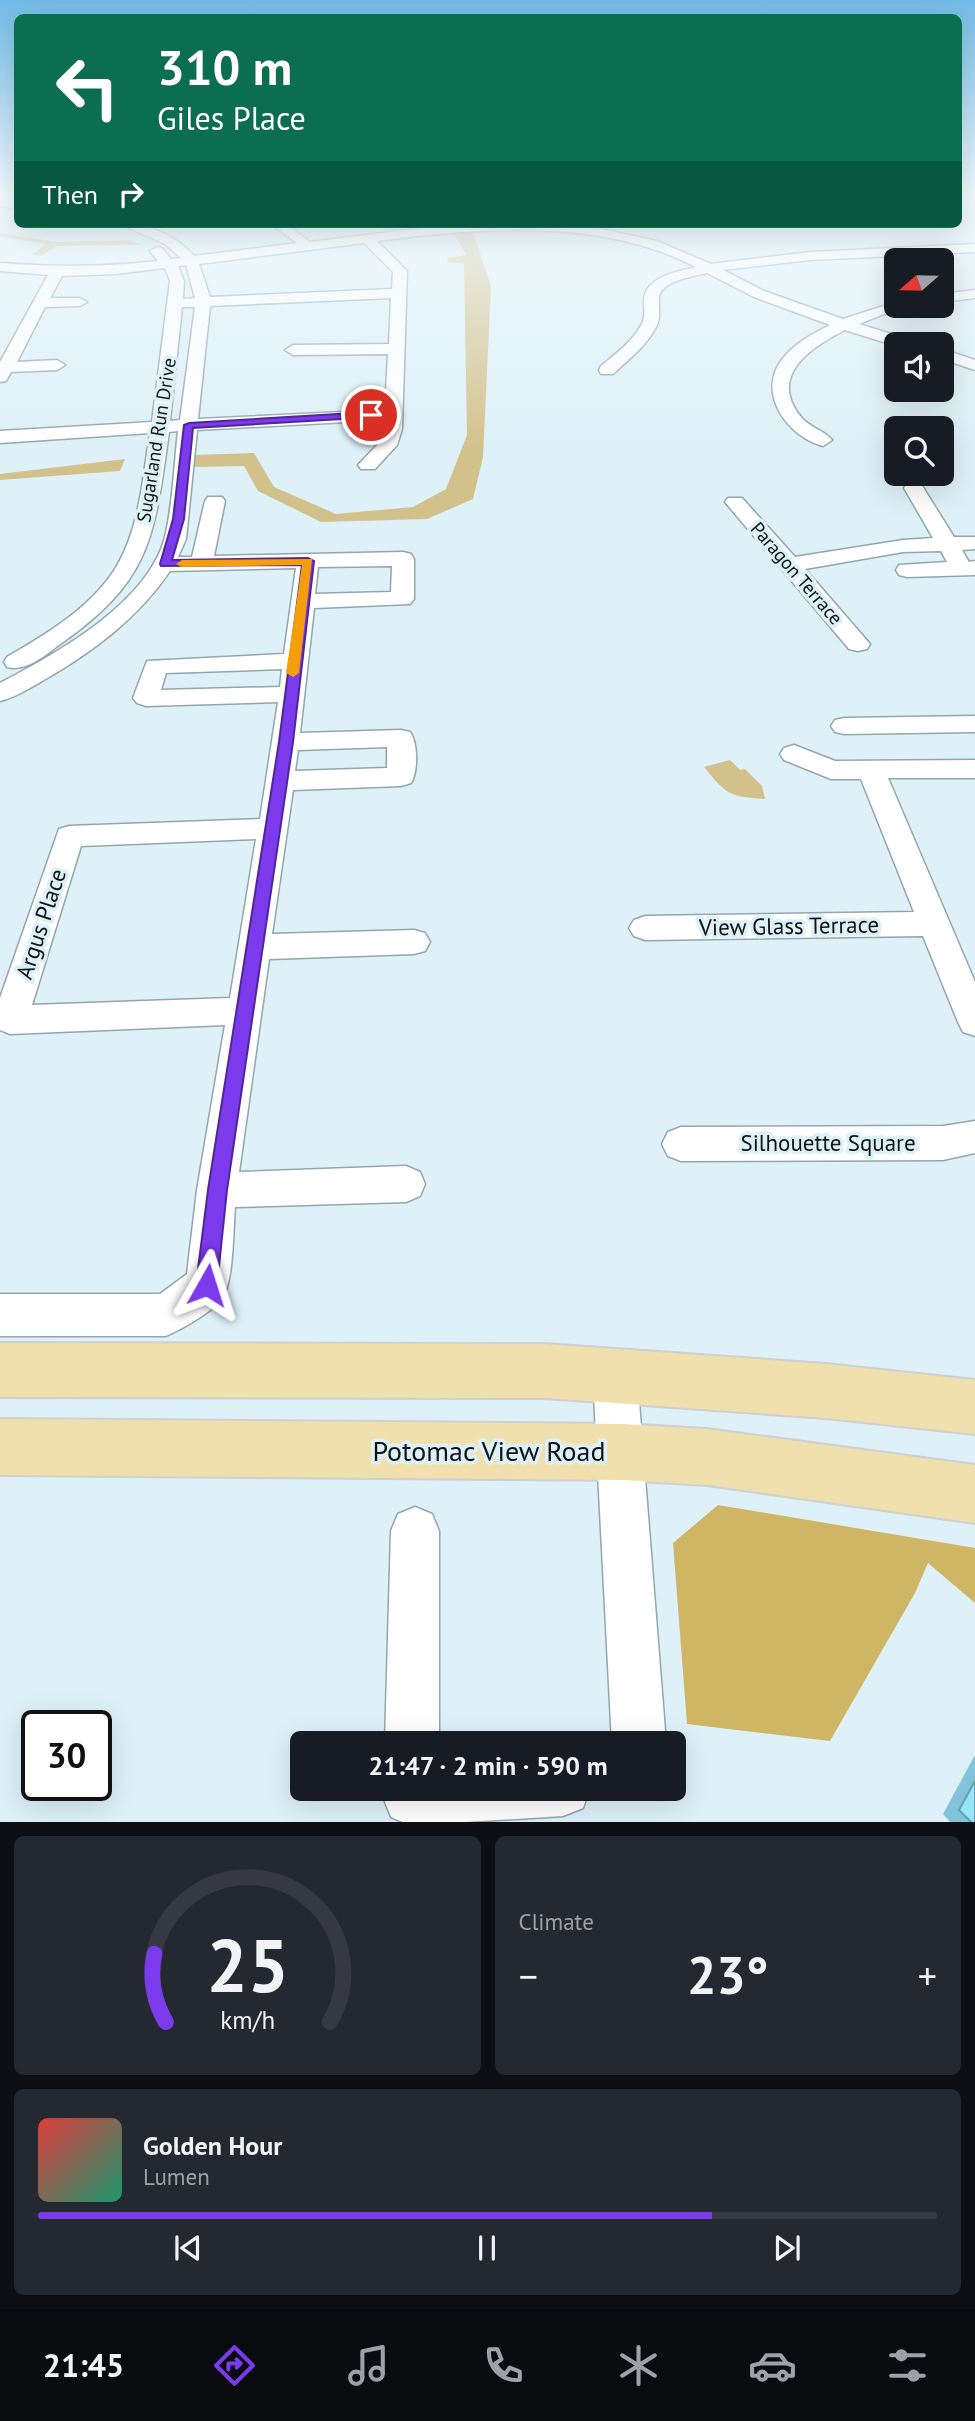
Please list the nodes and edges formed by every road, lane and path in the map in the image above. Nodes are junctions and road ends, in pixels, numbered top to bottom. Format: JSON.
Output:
{"nodes":[{"id":1,"x":53,"y":280,"type":"edge"},
{"id":2,"x":177,"y":280,"type":"edge"},
{"id":3,"x":200,"y":280,"type":"edge"},
{"id":4,"x":400,"y":280,"type":"edge"},
{"id":5,"x":669,"y":280,"type":"edge"},
{"id":6,"x":732,"y":280,"type":"edge"},
{"id":7,"x":399,"y":293,"type":"junction"},
{"id":8,"x":975,"y":295,"type":"edge"},
{"id":9,"x":954,"y":297,"type":"edge"},
{"id":10,"x":203,"y":301,"type":"junction"},
{"id":11,"x":79,"y":302,"type":"dead end"},
{"id":12,"x":40,"y":303,"type":"junction"},
{"id":13,"x":175,"y":303,"type":"junction"},
{"id":14,"x":884,"y":311,"type":"edge"},
{"id":15,"x":846,"y":324,"type":"junction"},
{"id":16,"x":884,"y":336,"type":"edge"},
{"id":17,"x":395,"y":349,"type":"junction"},
{"id":18,"x":293,"y":350,"type":"dead end"},
{"id":19,"x":954,"y":358,"type":"edge"},
{"id":20,"x":57,"y":365,"type":"dead end"},
{"id":21,"x":975,"y":365,"type":"edge"},
{"id":22,"x":607,"y":370,"type":"dead end"},
{"id":23,"x":3,"y":372,"type":"edge"},
{"id":24,"x":394,"y":415,"type":"junction"},
{"id":25,"x":189,"y":425,"type":"junction"},
{"id":26,"x":160,"y":428,"type":"junction"},
{"id":27,"x":0,"y":437,"type":"edge"},
{"id":28,"x":823,"y":440,"type":"dead end"},
{"id":29,"x":368,"y":465,"type":"dead end"},
{"id":30,"x":914,"y":488,"type":"dead end"},
{"id":31,"x":215,"y":501,"type":"dead end"},
{"id":32,"x":735,"y":502,"type":"dead end"},
{"id":33,"x":948,"y":543,"type":"junction"},
{"id":34,"x":975,"y":543,"type":"edge"},
{"id":35,"x":308,"y":561,"type":"junction"},
{"id":36,"x":202,"y":563,"type":"junction"},
{"id":37,"x":165,"y":564,"type":"junction"},
{"id":38,"x":788,"y":565,"type":"junction"},
{"id":39,"x":969,"y":568,"type":"edge"},
{"id":40,"x":907,"y":570,"type":"dead end"},
{"id":41,"x":303,"y":601,"type":"junction"},
{"id":42,"x":858,"y":644,"type":"dead end"},
{"id":43,"x":0,"y":670,"type":"edge"},
{"id":44,"x":0,"y":693,"type":"edge"},
{"id":45,"x":975,"y":724,"type":"edge"},
{"id":46,"x":844,"y":726,"type":"dead end"},
{"id":47,"x":286,"y":742,"type":"junction"},
{"id":48,"x":794,"y":754,"type":"dead end"},
{"id":49,"x":975,"y":769,"type":"edge"},
{"id":50,"x":871,"y":770,"type":"junction"},
{"id":51,"x":278,"y":780,"type":"junction"},
{"id":52,"x":271,"y":829,"type":"junction"},
{"id":53,"x":932,"y":925,"type":"junction"},
{"id":54,"x":645,"y":928,"type":"dead end"},
{"id":55,"x":414,"y":942,"type":"dead end"},
{"id":56,"x":255,"y":947,"type":"junction"},
{"id":57,"x":245,"y":1011,"type":"junction"},
{"id":58,"x":975,"y":1022,"type":"edge"},
{"id":59,"x":975,"y":1137,"type":"edge"},
{"id":60,"x":681,"y":1144,"type":"dead end"},
{"id":61,"x":406,"y":1184,"type":"dead end"},
{"id":62,"x":218,"y":1190,"type":"junction"},
{"id":63,"x":0,"y":1315,"type":"edge"},
{"id":64,"x":0,"y":1370,"type":"edge"},
{"id":65,"x":615,"y":1376,"type":"junction"},
{"id":66,"x":975,"y":1407,"type":"edge"},
{"id":67,"x":0,"y":1447,"type":"edge"},
{"id":68,"x":622,"y":1452,"type":"junction"},
{"id":69,"x":975,"y":1494,"type":"edge"},
{"id":70,"x":415,"y":1531,"type":"dead end"},
{"id":71,"x":412,"y":1731,"type":"edge"},
{"id":72,"x":638,"y":1731,"type":"edge"},
{"id":73,"x":430,"y":1801,"type":"edge"},
{"id":74,"x":410,"y":1803,"type":"edge"}],
"edges":[{"from":1,"to":12,"type":"street"},
{"from":2,"to":13,"type":"street","name":"Sugarland Run Drive"},
{"from":3,"to":10,"type":"street","name":"Sugarland Run Drive"},
{"from":4,"to":7,"type":"street"},
{"from":5,"to":22,"type":"street"},
{"from":6,"to":15,"type":"street"},
{"from":7,"to":10,"type":"street"},
{"from":7,"to":17,"type":"street"},
{"from":8,"to":9,"type":"street"},
{"from":10,"to":13,"type":"street"},
{"from":10,"to":25,"type":"street","name":"Sugarland Run Drive"},
{"from":11,"to":12,"type":"street"},
{"from":12,"to":23,"type":"street"},
{"from":13,"to":26,"type":"street","name":"Sugarland Run Drive"},
{"from":14,"to":15,"type":"street"},
{"from":15,"to":16,"type":"street"},
{"from":15,"to":28,"type":"street"},
{"from":17,"to":18,"type":"street"},
{"from":17,"to":24,"type":"street"},
{"from":19,"to":21,"type":"street"},
{"from":20,"to":23,"type":"street"},
{"from":24,"to":25,"type":"street"},
{"from":24,"to":29,"type":"street"},
{"from":25,"to":26,"type":"street"},
{"from":25,"to":37,"type":"street","name":"Sugarland Run Drive"},
{"from":26,"to":27,"type":"street"},
{"from":26,"to":43,"type":"street","name":"Sugarland Run Drive"},
{"from":30,"to":33,"type":"street"},
{"from":31,"to":36,"type":"street"},
{"from":32,"to":38,"type":"street","name":"Paragon Terrace"},
{"from":33,"to":34,"type":"street"},
{"from":33,"to":38,"type":"street"},
{"from":33,"to":39,"type":"street"},
{"from":35,"to":36,"type":"street"},
{"from":35,"to":41,"type":"street"},
{"from":35,"to":41,"type":"street"},
{"from":36,"to":37,"type":"street"},
{"from":37,"to":44,"type":"street","name":"Sugarland Run Drive"},
{"from":38,"to":42,"type":"street","name":"Paragon Terrace"},
{"from":39,"to":40,"type":"street"},
{"from":41,"to":47,"type":"street"},
{"from":45,"to":46,"type":"street"},
{"from":47,"to":51,"type":"street"},
{"from":47,"to":51,"type":"street"},
{"from":48,"to":50,"type":"street"},
{"from":49,"to":50,"type":"street"},
{"from":50,"to":53,"type":"street"},
{"from":51,"to":52,"type":"street"},
{"from":52,"to":56,"type":"street"},
{"from":52,"to":57,"type":"street","name":"Argus Place"},
{"from":53,"to":54,"type":"street","name":"View Glass Terrace"},
{"from":53,"to":58,"type":"street"},
{"from":55,"to":56,"type":"street"},
{"from":56,"to":57,"type":"street"},
{"from":57,"to":62,"type":"street"},
{"from":59,"to":60,"type":"street","name":"Silhouette Square"},
{"from":61,"to":62,"type":"street"},
{"from":62,"to":63,"type":"street"},
{"from":64,"to":65,"type":"main road"},
{"from":65,"to":66,"type":"main road"},
{"from":65,"to":68,"type":"street"},
{"from":67,"to":68,"type":"main road","name":"Potomac View Road"},
{"from":68,"to":69,"type":"main road","name":"Potomac View Road"},
{"from":68,"to":72,"type":"street"},
{"from":70,"to":71,"type":"street"},
{"from":73,"to":74,"type":"street"}]}
